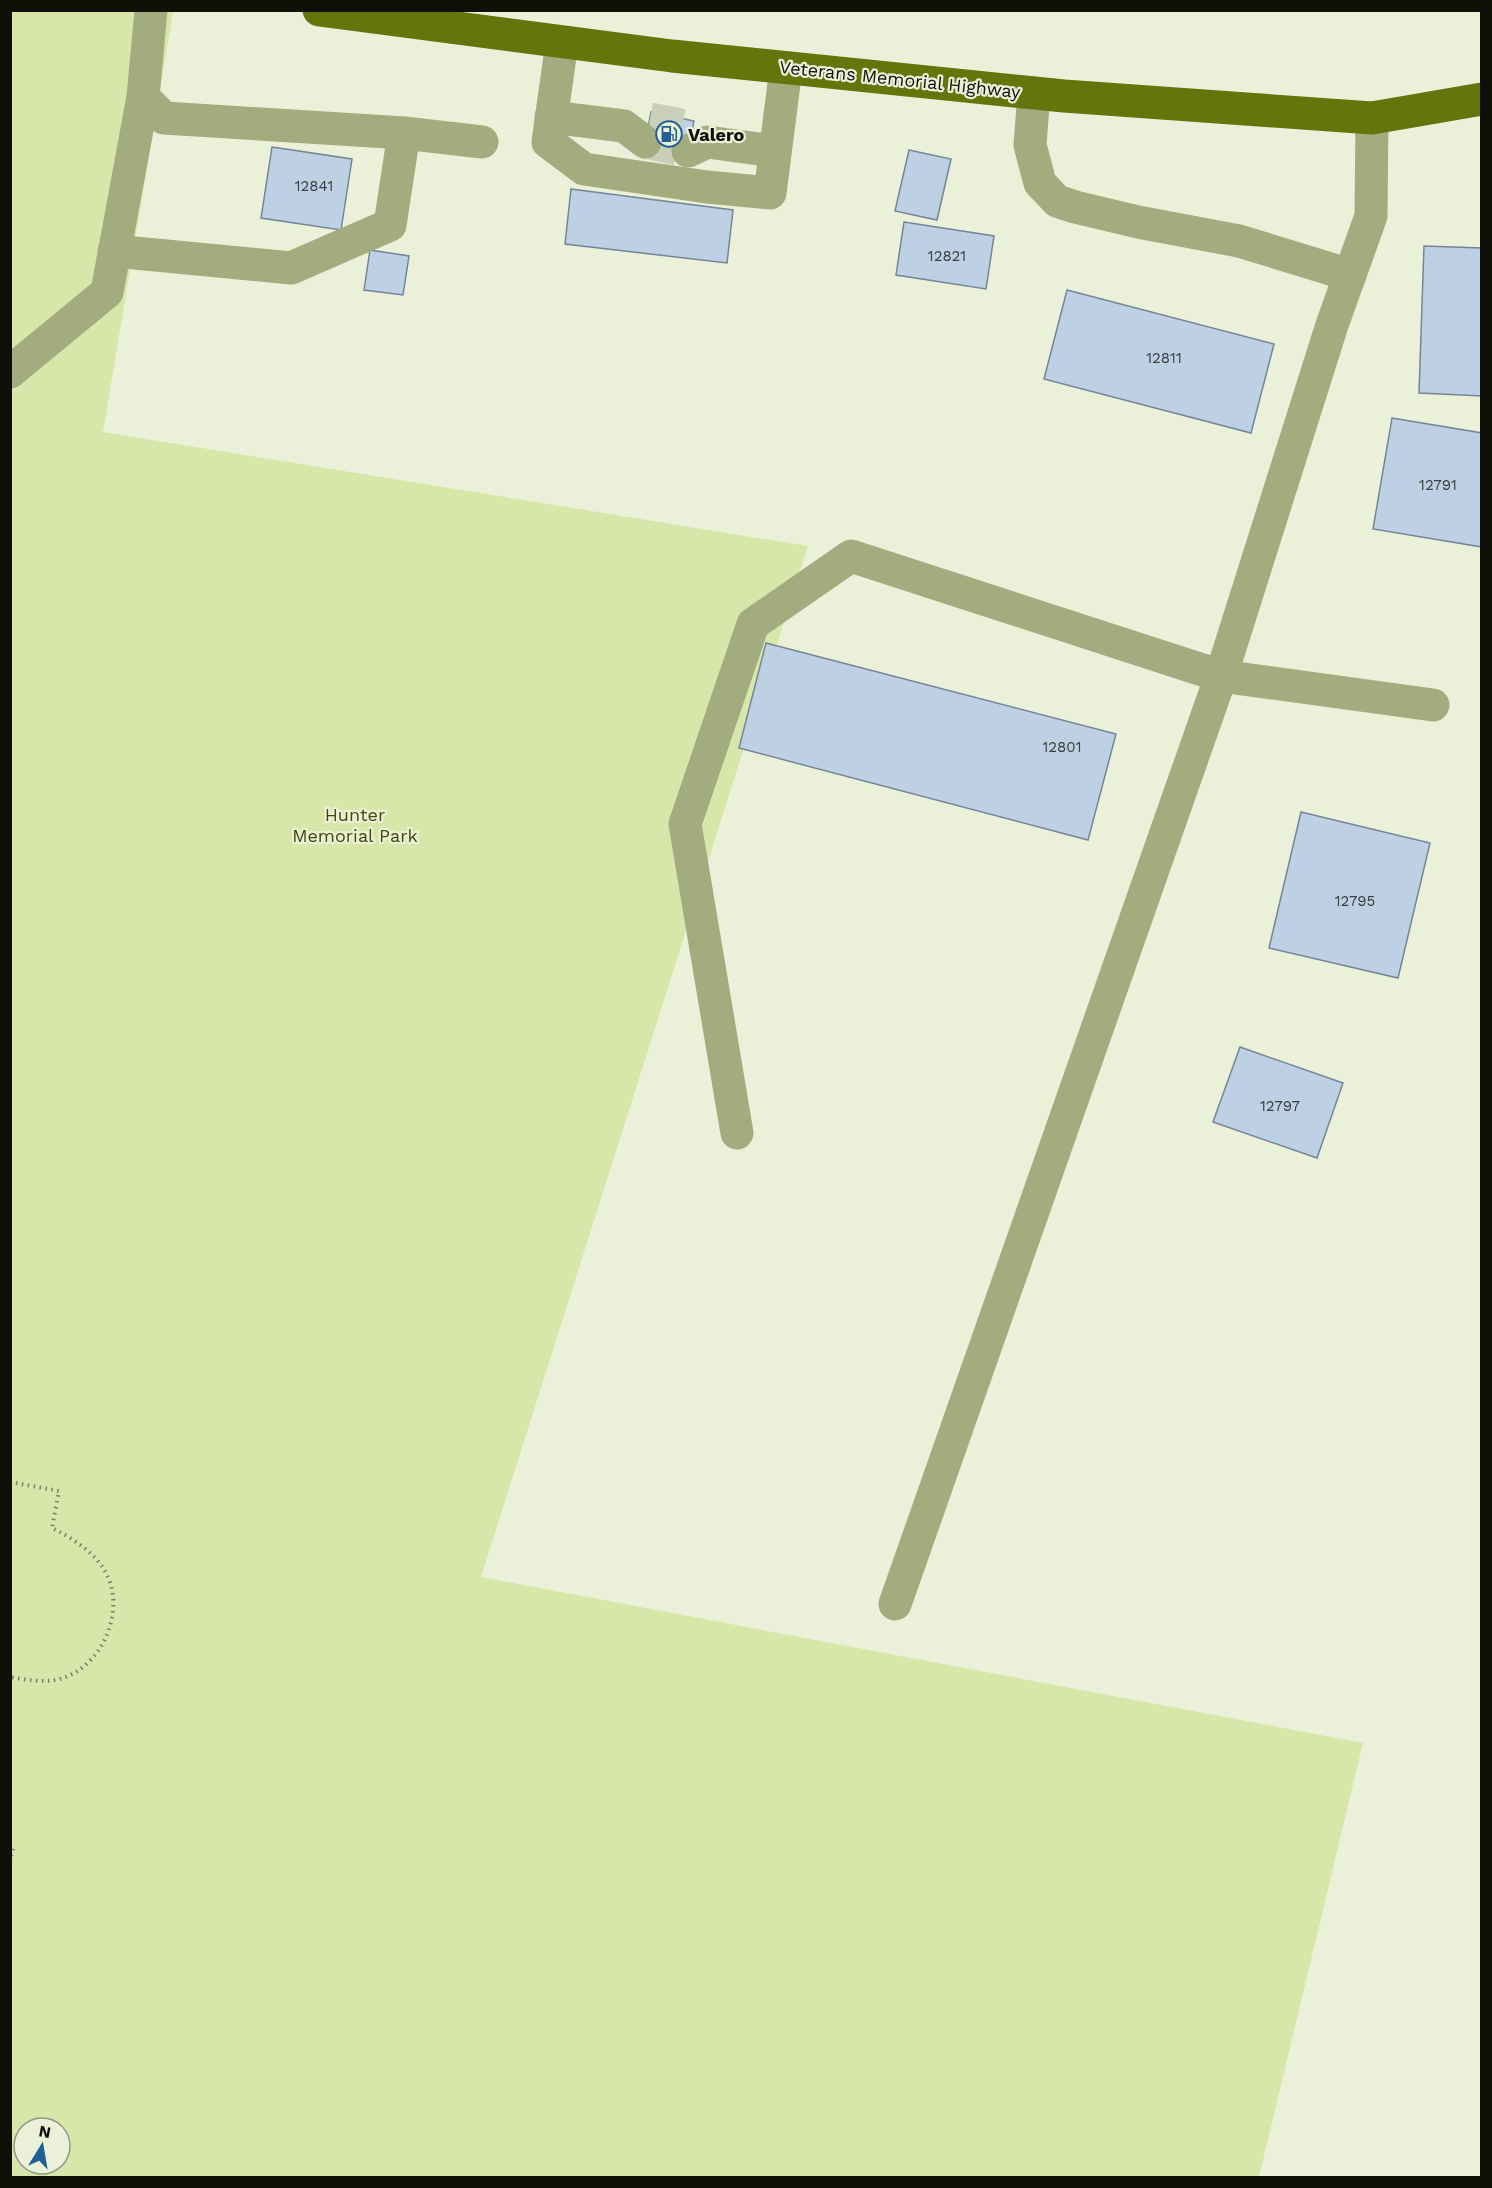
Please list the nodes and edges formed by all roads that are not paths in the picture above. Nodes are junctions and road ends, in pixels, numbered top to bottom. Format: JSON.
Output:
{"nodes":[{"id":1,"x":151,"y":10,"type":"edge"},
{"id":2,"x":318,"y":10,"type":"edge"},
{"id":3,"x":562,"y":42,"type":"junction"},
{"id":4,"x":786,"y":68,"type":"junction"},
{"id":5,"x":1034,"y":93,"type":"junction"},
{"id":6,"x":143,"y":97,"type":"junction"},
{"id":7,"x":1482,"y":99,"type":"edge"},
{"id":8,"x":551,"y":117,"type":"junction"},
{"id":9,"x":1372,"y":118,"type":"junction"},
{"id":10,"x":640,"y":129,"type":"tunnel mouth"},
{"id":11,"x":404,"y":133,"type":"junction"},
{"id":12,"x":696,"y":140,"type":"tunnel mouth"},
{"id":13,"x":482,"y":142,"type":"dead end"},
{"id":14,"x":775,"y":151,"type":"junction"},
{"id":15,"x":114,"y":250,"type":"junction"},
{"id":16,"x":1350,"y":275,"type":"junction"},
{"id":17,"x":10,"y":372,"type":"edge"},
{"id":18,"x":1221,"y":676,"type":"junction"},
{"id":19,"x":1433,"y":705,"type":"dead end"},
{"id":20,"x":737,"y":1133,"type":"dead end"},
{"id":21,"x":895,"y":1604,"type":"dead end"}],
"edges":[{"from":1,"to":6,"type":"lane"},
{"from":2,"to":3,"type":"main road","name":"Veterans Memorial Highway"},
{"from":3,"to":4,"type":"main road","name":"Veterans Memorial Highway"},
{"from":3,"to":8,"type":"lane"},
{"from":4,"to":5,"type":"main road","name":"Veterans Memorial Highway"},
{"from":4,"to":14,"type":"lane"},
{"from":5,"to":9,"type":"main road","name":"Veterans Memorial Highway"},
{"from":5,"to":16,"type":"lane"},
{"from":6,"to":11,"type":"lane"},
{"from":6,"to":15,"type":"lane"},
{"from":7,"to":9,"type":"main road","name":"Veterans Memorial Highway"},
{"from":8,"to":10,"type":"lane"},
{"from":8,"to":14,"type":"lane"},
{"from":9,"to":16,"type":"lane"},
{"from":11,"to":13,"type":"lane"},
{"from":11,"to":15,"type":"lane"},
{"from":12,"to":14,"type":"lane"},
{"from":15,"to":17,"type":"lane"},
{"from":16,"to":18,"type":"lane"},
{"from":18,"to":19,"type":"lane"},
{"from":18,"to":20,"type":"lane"},
{"from":18,"to":21,"type":"lane"}]}
